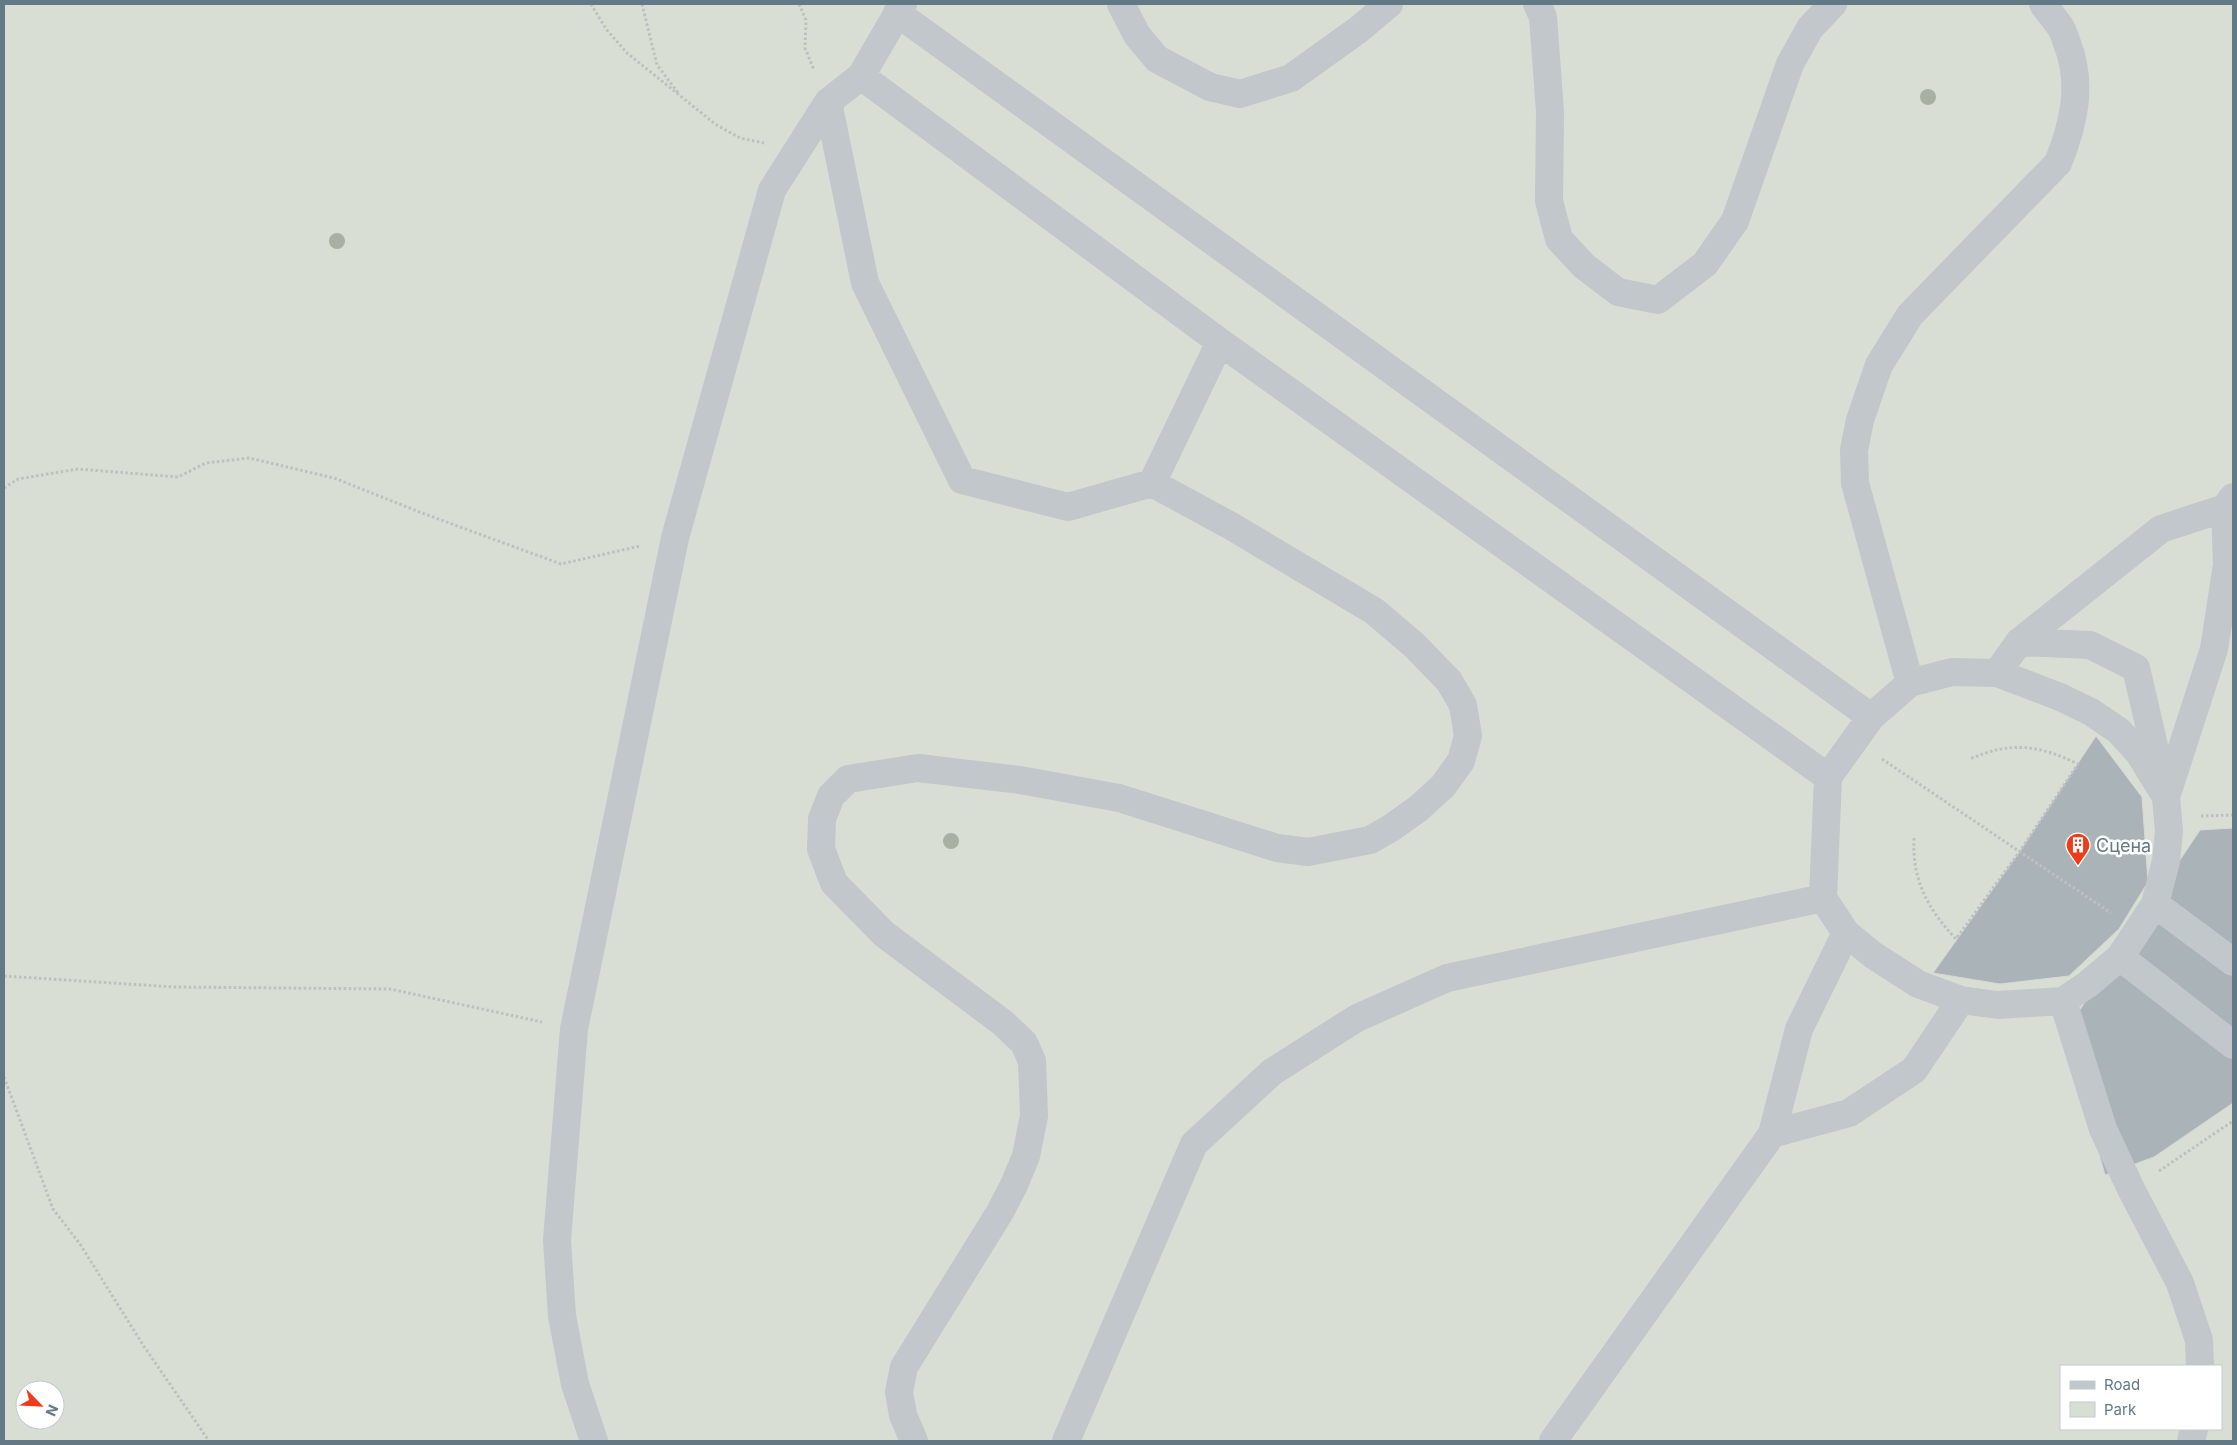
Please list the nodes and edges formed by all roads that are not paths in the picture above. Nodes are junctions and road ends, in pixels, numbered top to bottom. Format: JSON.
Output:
{"nodes":[{"id":1,"x":1121,"y":4,"type":"edge"},
{"id":2,"x":1389,"y":4,"type":"edge"},
{"id":3,"x":1537,"y":4,"type":"edge"},
{"id":4,"x":1833,"y":4,"type":"edge"},
{"id":5,"x":2043,"y":4,"type":"edge"},
{"id":6,"x":900,"y":8,"type":"edge"},
{"id":7,"x":861,"y":76,"type":"junction"},
{"id":8,"x":828,"y":102,"type":"junction"},
{"id":9,"x":1220,"y":342,"type":"junction"},
{"id":10,"x":1152,"y":483,"type":"junction"},
{"id":11,"x":2229,"y":503,"type":"edge"},
{"id":12,"x":2019,"y":642,"type":"junction"},
{"id":13,"x":1997,"y":673,"type":"junction"},
{"id":14,"x":1910,"y":683,"type":"junction"},
{"id":15,"x":1871,"y":717,"type":"junction"},
{"id":16,"x":1828,"y":777,"type":"junction"},
{"id":17,"x":2166,"y":796,"type":"junction"},
{"id":18,"x":1823,"y":898,"type":"junction"},
{"id":19,"x":2155,"y":904,"type":"junction"},
{"id":20,"x":1846,"y":933,"type":"junction"},
{"id":21,"x":2120,"y":957,"type":"junction"},
{"id":22,"x":2233,"y":962,"type":"edge"},
{"id":23,"x":1961,"y":1000,"type":"junction"},
{"id":24,"x":2063,"y":1001,"type":"junction"},
{"id":25,"x":2233,"y":1045,"type":"edge"},
{"id":26,"x":1772,"y":1134,"type":"junction"},
{"id":27,"x":2200,"y":1365,"type":"edge"},
{"id":28,"x":594,"y":1441,"type":"edge"},
{"id":29,"x":914,"y":1441,"type":"edge"},
{"id":30,"x":1066,"y":1441,"type":"edge"},
{"id":31,"x":1553,"y":1441,"type":"edge"}],
"edges":[{"from":1,"to":2,"type":"lane"},
{"from":3,"to":4,"type":"lane"},
{"from":5,"to":14,"type":"lane"},
{"from":6,"to":7,"type":"lane"},
{"from":6,"to":15,"type":"lane"},
{"from":7,"to":8,"type":"lane"},
{"from":7,"to":9,"type":"lane"},
{"from":8,"to":10,"type":"lane"},
{"from":8,"to":28,"type":"lane"},
{"from":9,"to":10,"type":"lane"},
{"from":9,"to":16,"type":"lane"},
{"from":10,"to":29,"type":"lane"},
{"from":11,"to":12,"type":"lane"},
{"from":11,"to":17,"type":"lane"},
{"from":12,"to":13,"type":"lane"},
{"from":12,"to":17,"type":"lane"},
{"from":13,"to":14,"type":"lane"},
{"from":13,"to":17,"type":"lane"},
{"from":14,"to":15,"type":"lane"},
{"from":15,"to":16,"type":"lane"},
{"from":16,"to":18,"type":"lane"},
{"from":17,"to":19,"type":"lane"},
{"from":18,"to":20,"type":"lane"},
{"from":18,"to":30,"type":"lane"},
{"from":19,"to":21,"type":"lane"},
{"from":19,"to":22,"type":"lane"},
{"from":20,"to":23,"type":"lane"},
{"from":20,"to":26,"type":"lane"},
{"from":21,"to":24,"type":"lane"},
{"from":21,"to":25,"type":"lane"},
{"from":23,"to":24,"type":"lane"},
{"from":23,"to":26,"type":"lane"},
{"from":24,"to":27,"type":"lane"},
{"from":26,"to":31,"type":"lane"}]}
